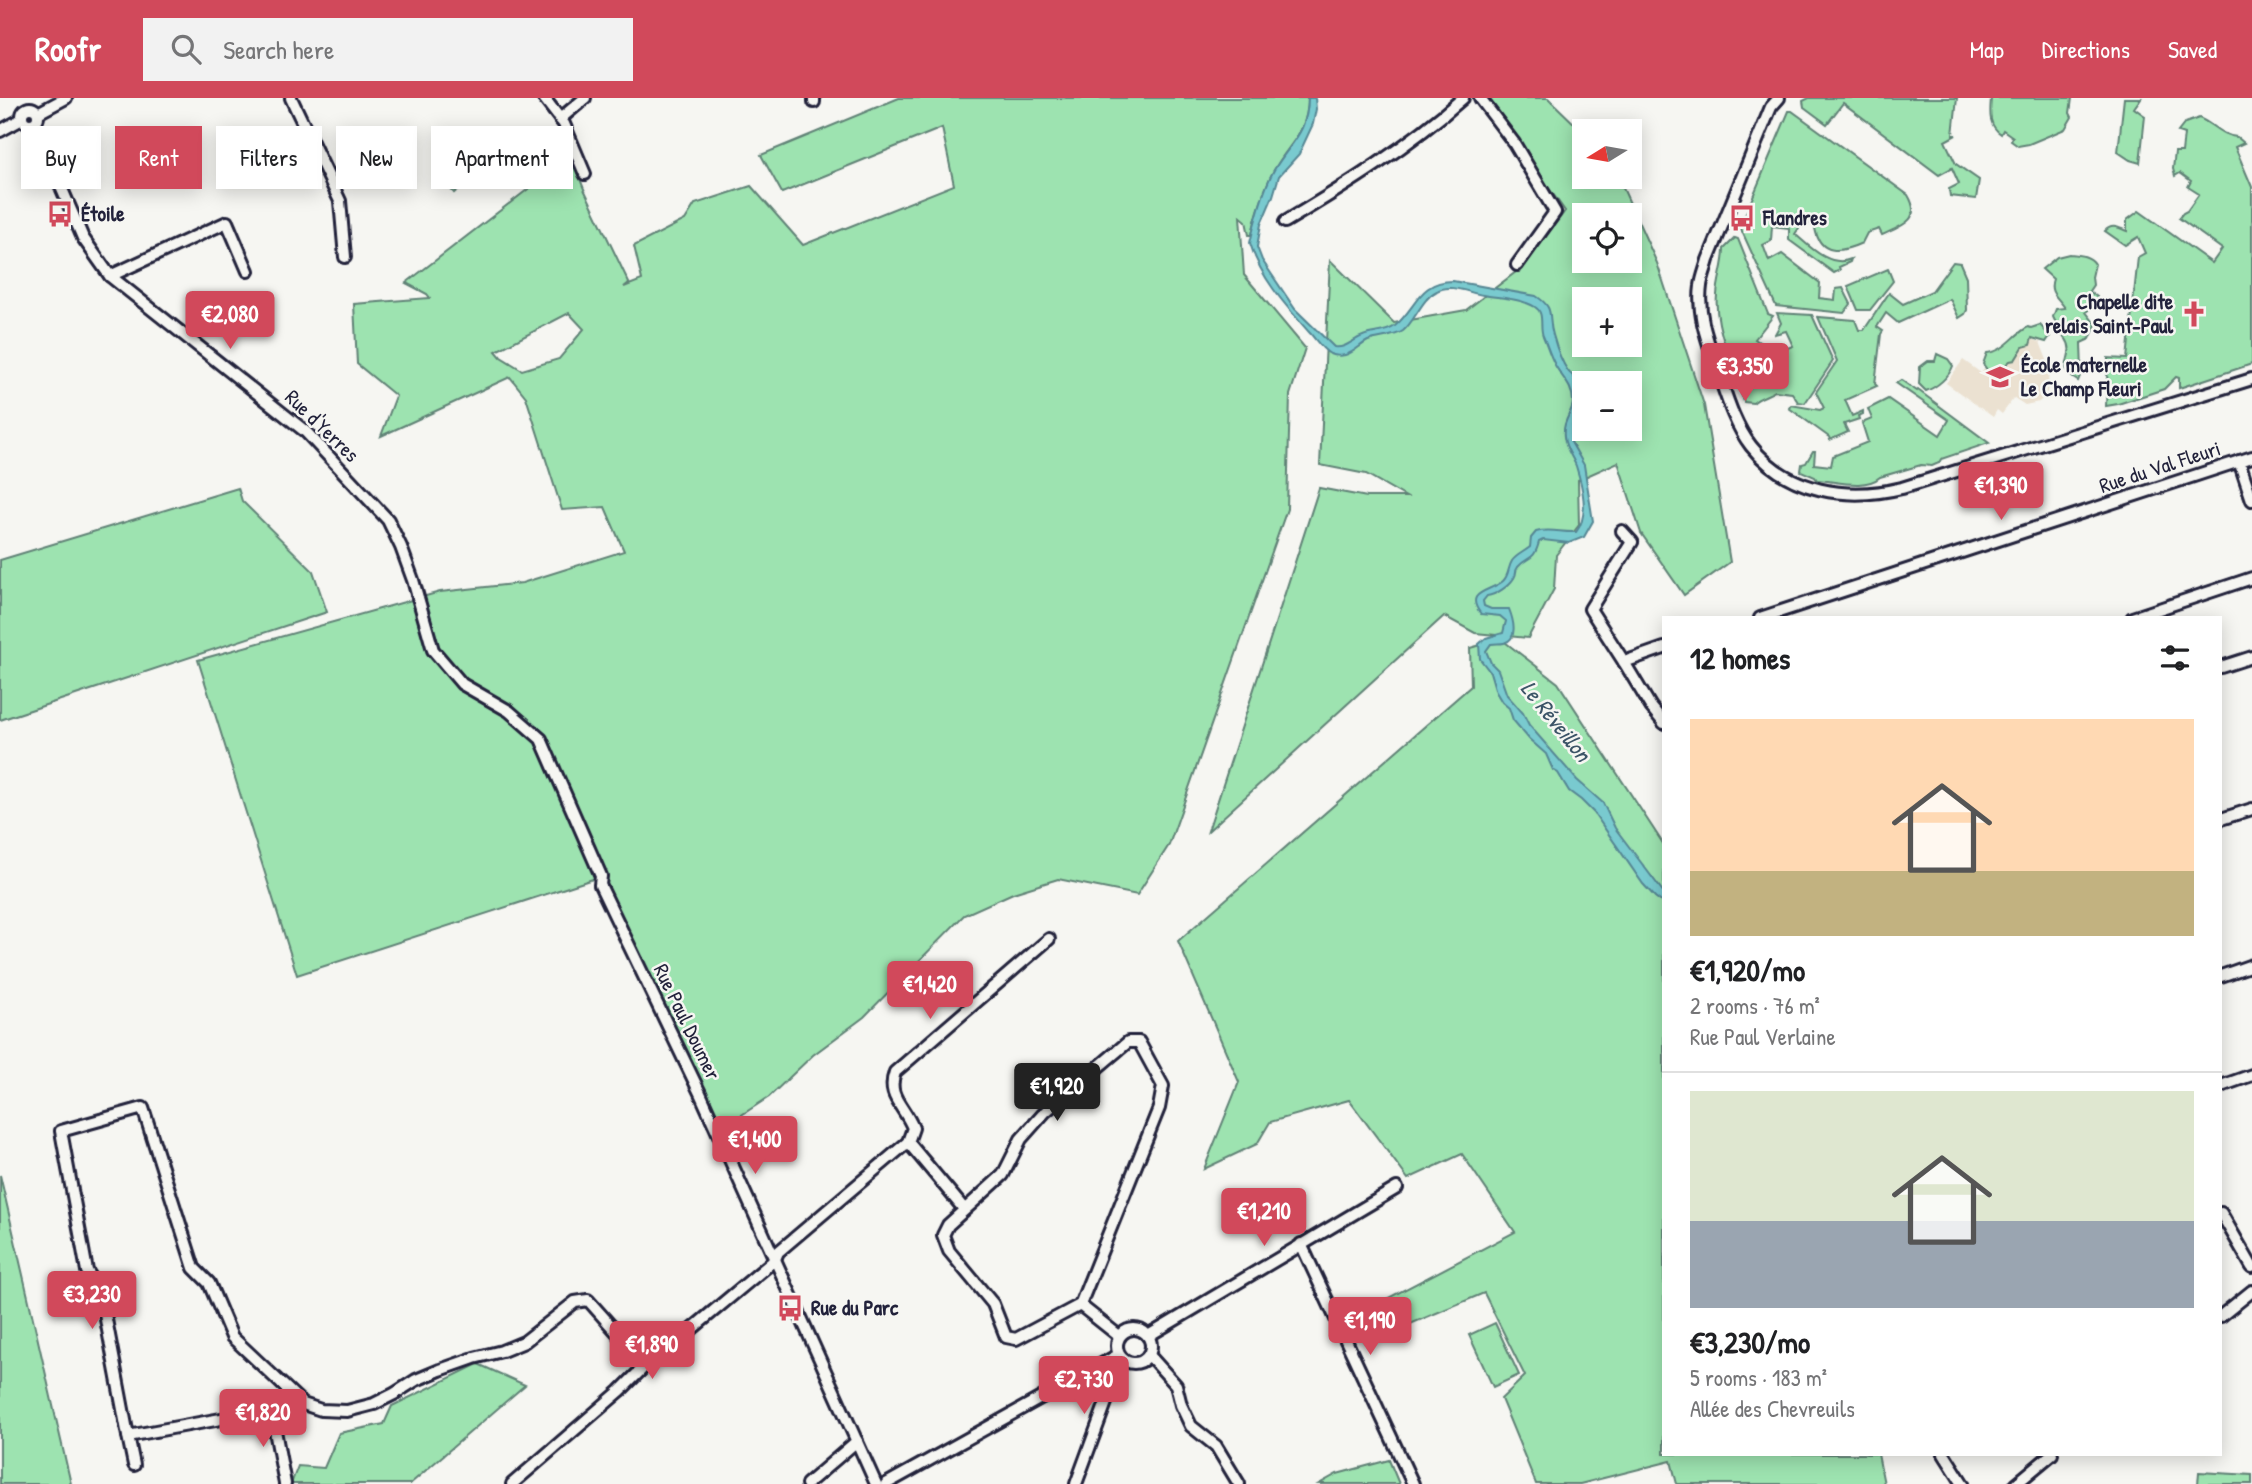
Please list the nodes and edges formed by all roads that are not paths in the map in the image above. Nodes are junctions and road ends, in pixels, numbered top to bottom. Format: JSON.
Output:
{"nodes":[{"id":1,"x":66,"y":98,"type":"edge"},
{"id":2,"x":291,"y":98,"type":"edge"},
{"id":3,"x":544,"y":98,"type":"edge"},
{"id":4,"x":585,"y":98,"type":"edge"},
{"id":5,"x":1463,"y":98,"type":"edge"},
{"id":6,"x":1480,"y":98,"type":"edge"},
{"id":7,"x":1779,"y":98,"type":"edge"},
{"id":8,"x":29,"y":113,"type":"edge"},
{"id":9,"x":560,"y":119,"type":"junction"},
{"id":10,"x":0,"y":131,"type":"edge"},
{"id":11,"x":585,"y":174,"type":"dead end"},
{"id":12,"x":1285,"y":222,"type":"dead end"},
{"id":13,"x":345,"y":257,"type":"dead end"},
{"id":14,"x":1517,"y":265,"type":"dead end"},
{"id":15,"x":248,"y":271,"type":"dead end"},
{"id":16,"x":110,"y":276,"type":"junction"},
{"id":17,"x":2252,"y":379,"type":"edge"},
{"id":18,"x":2252,"y":457,"type":"edge"},
{"id":19,"x":2239,"y":461,"type":"junction"},
{"id":20,"x":2252,"y":500,"type":"edge"},
{"id":21,"x":1622,"y":531,"type":"dead end"},
{"id":22,"x":2252,"y":578,"type":"edge"},
{"id":23,"x":1766,"y":616,"type":"edge"},
{"id":24,"x":2138,"y":616,"type":"edge"},
{"id":25,"x":1662,"y":650,"type":"edge"},
{"id":26,"x":2252,"y":657,"type":"edge"},
{"id":27,"x":1624,"y":663,"type":"junction"},
{"id":28,"x":2222,"y":667,"type":"edge"},
{"id":29,"x":1662,"y":721,"type":"edge"},
{"id":30,"x":2252,"y":809,"type":"edge"},
{"id":31,"x":2222,"y":820,"type":"edge"},
{"id":32,"x":600,"y":885,"type":"joint"},
{"id":33,"x":1049,"y":939,"type":"dead end"},
{"id":34,"x":2252,"y":965,"type":"edge"},
{"id":35,"x":2222,"y":976,"type":"edge"},
{"id":36,"x":2252,"y":1075,"type":"edge"},
{"id":37,"x":2222,"y":1086,"type":"edge"},
{"id":38,"x":908,"y":1142,"type":"junction"},
{"id":39,"x":1397,"y":1188,"type":"dead end"},
{"id":40,"x":964,"y":1209,"type":"junction"},
{"id":41,"x":2222,"y":1215,"type":"edge"},
{"id":42,"x":1301,"y":1244,"type":"junction"},
{"id":43,"x":775,"y":1259,"type":"junction"},
{"id":44,"x":2252,"y":1267,"type":"edge"},
{"id":45,"x":2252,"y":1291,"type":"edge"},
{"id":46,"x":1080,"y":1305,"type":"junction"},
{"id":47,"x":2222,"y":1315,"type":"edge"},
{"id":48,"x":1119,"y":1336,"type":"junction"},
{"id":49,"x":1148,"y":1336,"type":"junction"},
{"id":50,"x":1149,"y":1355,"type":"junction"},
{"id":51,"x":1120,"y":1357,"type":"junction"},
{"id":52,"x":646,"y":1365,"type":"junction"},
{"id":53,"x":303,"y":1404,"type":"junction"},
{"id":54,"x":271,"y":1409,"type":"junction"},
{"id":55,"x":128,"y":1436,"type":"junction"},
{"id":56,"x":857,"y":1441,"type":"junction"},
{"id":57,"x":1945,"y":1456,"type":"edge"},
{"id":58,"x":2050,"y":1456,"type":"edge"},
{"id":59,"x":134,"y":1465,"type":"dead end"},
{"id":60,"x":285,"y":1484,"type":"edge"},
{"id":61,"x":512,"y":1484,"type":"edge"},
{"id":62,"x":807,"y":1484,"type":"edge"},
{"id":63,"x":876,"y":1484,"type":"edge"},
{"id":64,"x":886,"y":1484,"type":"edge"},
{"id":65,"x":1076,"y":1484,"type":"edge"},
{"id":66,"x":1239,"y":1484,"type":"edge"},
{"id":67,"x":1413,"y":1484,"type":"edge"},
{"id":68,"x":1963,"y":1484,"type":"edge"},
{"id":69,"x":2016,"y":1484,"type":"edge"}],
"edges":[{"from":1,"to":8,"type":"street"},
{"from":2,"to":13,"type":"street"},
{"from":3,"to":9,"type":"street"},
{"from":4,"to":9,"type":"street"},
{"from":5,"to":12,"type":"street"},
{"from":6,"to":14,"type":"street"},
{"from":7,"to":17,"type":"street"},
{"from":8,"to":10,"type":"street"},
{"from":8,"to":16,"type":"street","name":"Rue d'Yerres"},
{"from":9,"to":11,"type":"street"},
{"from":15,"to":16,"type":"street"},
{"from":16,"to":32,"type":"street","name":"Rue d'Yerres"},
{"from":18,"to":19,"type":"street","name":"Rue du Val Fleuri"},
{"from":19,"to":20,"type":"street"},
{"from":19,"to":23,"type":"street","name":"Rue du Val Fleuri"},
{"from":21,"to":27,"type":"street"},
{"from":22,"to":24,"type":"street"},
{"from":25,"to":27,"type":"street"},
{"from":26,"to":28,"type":"street"},
{"from":27,"to":29,"type":"street"},
{"from":30,"to":31,"type":"street"},
{"from":32,"to":43,"type":"street","name":"Rue Paul Doumer"},
{"from":33,"to":38,"type":"street"},
{"from":34,"to":35,"type":"street"},
{"from":36,"to":37,"type":"street"},
{"from":38,"to":40,"type":"street"},
{"from":38,"to":43,"type":"street"},
{"from":39,"to":42,"type":"street"},
{"from":40,"to":46,"type":"street"},
{"from":40,"to":46,"type":"street"},
{"from":41,"to":44,"type":"street"},
{"from":42,"to":49,"type":"street"},
{"from":42,"to":67,"type":"street"},
{"from":43,"to":52,"type":"street"},
{"from":43,"to":56,"type":"street","name":"Rue Paul Doumer"},
{"from":45,"to":47,"type":"street"},
{"from":46,"to":48,"type":"street"},
{"from":48,"to":49,"type":"street"},
{"from":48,"to":51,"type":"street"},
{"from":49,"to":50,"type":"street"},
{"from":50,"to":51,"type":"street"},
{"from":50,"to":66,"type":"street"},
{"from":51,"to":64,"type":"street"},
{"from":51,"to":65,"type":"street"},
{"from":52,"to":53,"type":"street"},
{"from":52,"to":61,"type":"street"},
{"from":53,"to":54,"type":"street"},
{"from":53,"to":55,"type":"street"},
{"from":54,"to":55,"type":"street"},
{"from":54,"to":60,"type":"street"},
{"from":55,"to":59,"type":"street"},
{"from":56,"to":62,"type":"street"},
{"from":56,"to":63,"type":"street","name":"Rue Paul Doumer"},
{"from":57,"to":68,"type":"street"},
{"from":58,"to":69,"type":"street"}]}
